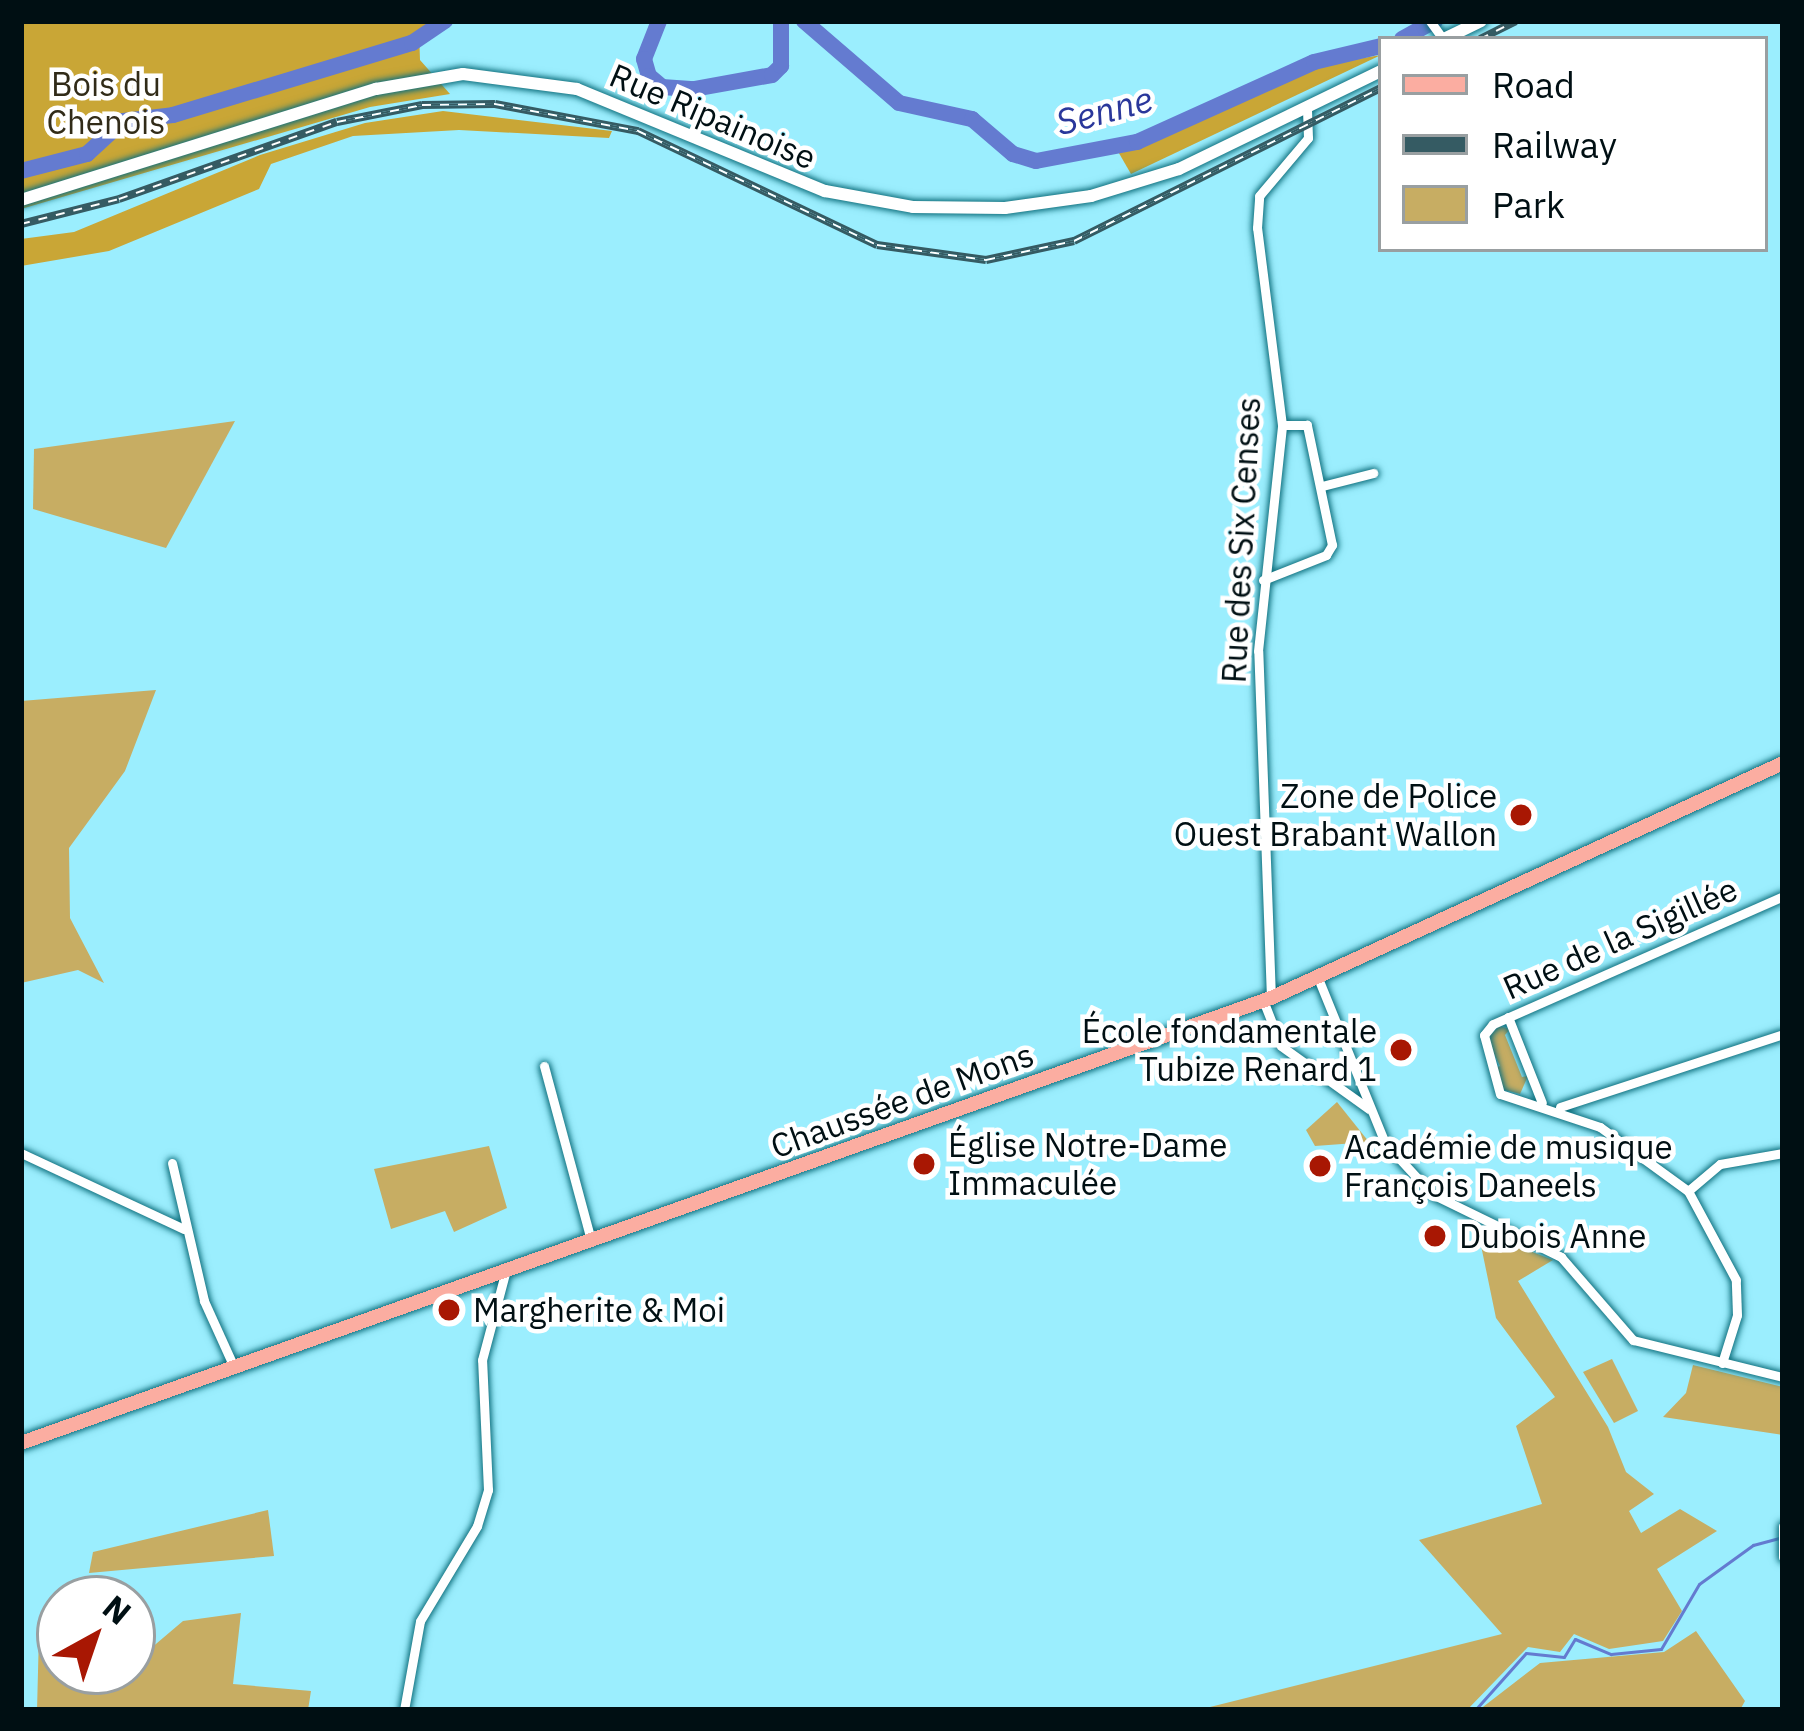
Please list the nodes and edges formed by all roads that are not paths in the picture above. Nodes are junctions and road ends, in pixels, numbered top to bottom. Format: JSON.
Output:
{"nodes":[{"id":1,"x":1481,"y":21,"type":"edge"},
{"id":2,"x":1438,"y":33,"type":"edge"},
{"id":3,"x":1378,"y":72,"type":"edge"},
{"id":4,"x":1306,"y":107,"type":"junction"},
{"id":5,"x":21,"y":200,"type":"edge"},
{"id":6,"x":1282,"y":425,"type":"junction"},
{"id":7,"x":1372,"y":473,"type":"dead end"},
{"id":8,"x":1322,"y":486,"type":"junction"},
{"id":9,"x":1263,"y":580,"type":"junction"},
{"id":10,"x":1783,"y":763,"type":"edge"},
{"id":11,"x":1783,"y":896,"type":"edge"},
{"id":12,"x":1318,"y":978,"type":"junction"},
{"id":13,"x":1267,"y":999,"type":"junction"},
{"id":14,"x":1508,"y":1017,"type":"junction"},
{"id":15,"x":1783,"y":1034,"type":"edge"},
{"id":16,"x":544,"y":1066,"type":"dead end"},
{"id":17,"x":1542,"y":1103,"type":"junction"},
{"id":18,"x":1559,"y":1107,"type":"junction"},
{"id":19,"x":1369,"y":1108,"type":"junction"},
{"id":20,"x":21,"y":1153,"type":"edge"},
{"id":21,"x":1783,"y":1153,"type":"edge"},
{"id":22,"x":172,"y":1163,"type":"dead end"},
{"id":23,"x":1688,"y":1191,"type":"junction"},
{"id":24,"x":184,"y":1229,"type":"junction"},
{"id":25,"x":591,"y":1240,"type":"junction"},
{"id":26,"x":506,"y":1270,"type":"junction"},
{"id":27,"x":1722,"y":1363,"type":"junction"},
{"id":28,"x":234,"y":1367,"type":"junction"},
{"id":29,"x":1783,"y":1377,"type":"edge"},
{"id":30,"x":21,"y":1443,"type":"edge"},
{"id":31,"x":1779,"y":1535,"type":"edge"},
{"id":32,"x":1783,"y":1557,"type":"edge"},
{"id":33,"x":404,"y":1710,"type":"edge"}],
"edges":[{"from":1,"to":2,"type":"street"},
{"from":3,"to":4,"type":"street","name":"Rue Ripainoise"},
{"from":4,"to":5,"type":"street","name":"Rue Ripainoise"},
{"from":4,"to":6,"type":"street","name":"Rue des Six Censes"},
{"from":6,"to":8,"type":"street"},
{"from":6,"to":9,"type":"street","name":"Rue des Six Censes"},
{"from":7,"to":8,"type":"street"},
{"from":8,"to":9,"type":"street"},
{"from":9,"to":13,"type":"street","name":"Rue des Six Censes"},
{"from":10,"to":12,"type":"main road","name":"Chaussée de Mons"},
{"from":11,"to":14,"type":"street","name":"Rue de la Sigillée"},
{"from":12,"to":13,"type":"main road","name":"Chaussée de Mons"},
{"from":12,"to":19,"type":"street"},
{"from":13,"to":19,"type":"street"},
{"from":13,"to":25,"type":"main road","name":"Chaussée de Mons"},
{"from":14,"to":17,"type":"street"},
{"from":14,"to":17,"type":"street","name":"Rue de la Sigillée"},
{"from":15,"to":18,"type":"street"},
{"from":16,"to":25,"type":"street"},
{"from":17,"to":18,"type":"street"},
{"from":18,"to":23,"type":"street"},
{"from":19,"to":27,"type":"street"},
{"from":20,"to":24,"type":"street"},
{"from":21,"to":23,"type":"street"},
{"from":22,"to":24,"type":"street"},
{"from":23,"to":27,"type":"street"},
{"from":24,"to":28,"type":"street"},
{"from":25,"to":26,"type":"main road","name":"Chaussée de Mons"},
{"from":26,"to":28,"type":"main road","name":"Chaussée de Mons"},
{"from":26,"to":33,"type":"street"},
{"from":27,"to":29,"type":"street"},
{"from":28,"to":30,"type":"main road","name":"Chaussée de Mons"},
{"from":31,"to":32,"type":"street"}]}
